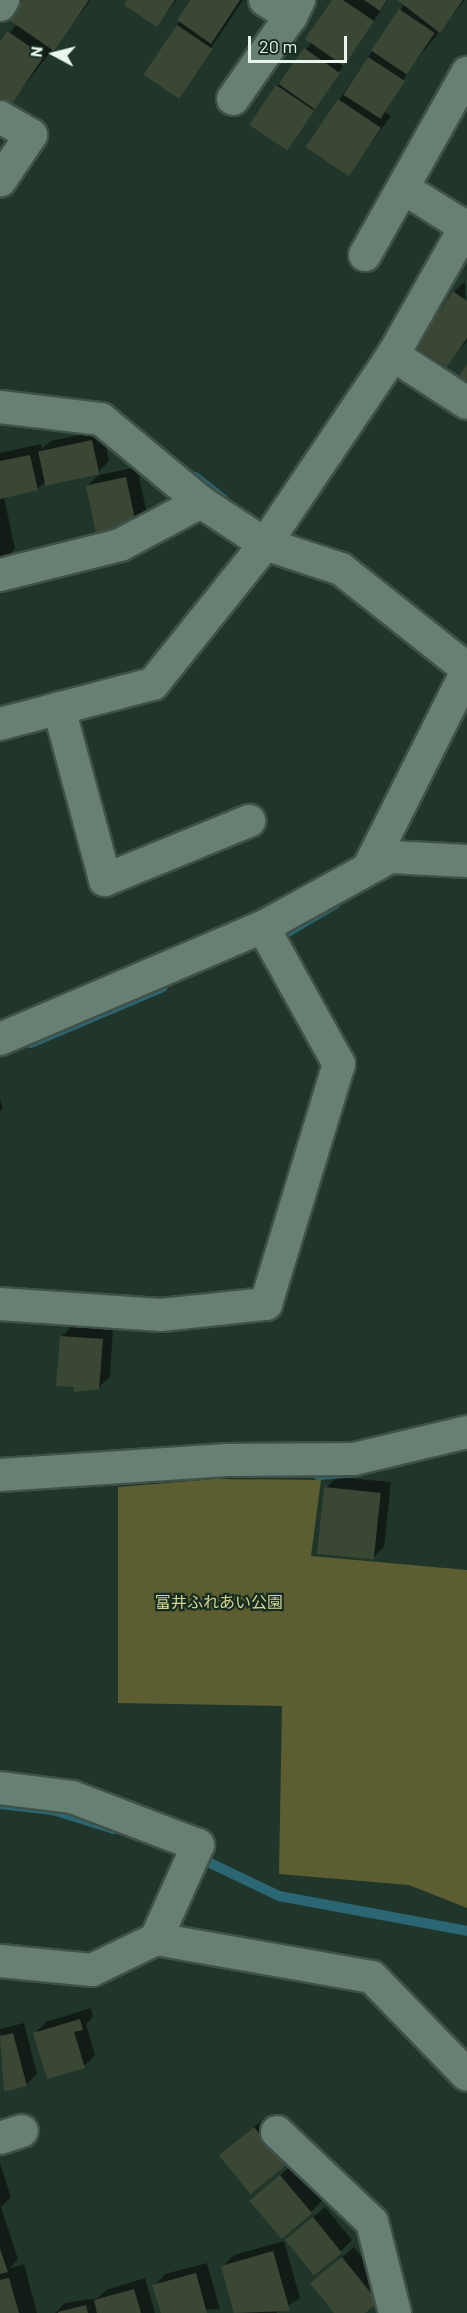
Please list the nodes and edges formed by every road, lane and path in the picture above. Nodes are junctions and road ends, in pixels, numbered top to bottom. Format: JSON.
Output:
{"nodes":[{"id":1,"x":3,"y":0,"type":"edge"},
{"id":2,"x":0,"y":5,"type":"edge"},
{"id":3,"x":285,"y":5,"type":"edge"},
{"id":4,"x":467,"y":74,"type":"edge"},
{"id":5,"x":233,"y":99,"type":"dead end"},
{"id":6,"x":0,"y":117,"type":"edge"},
{"id":7,"x":0,"y":181,"type":"edge"},
{"id":8,"x":403,"y":188,"type":"junction"},
{"id":9,"x":466,"y":226,"type":"edge"},
{"id":10,"x":365,"y":255,"type":"dead end"},
{"id":11,"x":393,"y":355,"type":"junction"},
{"id":12,"x":467,"y":403,"type":"edge"},
{"id":13,"x":0,"y":407,"type":"edge"},
{"id":14,"x":201,"y":502,"type":"junction"},
{"id":15,"x":265,"y":544,"type":"junction"},
{"id":16,"x":0,"y":575,"type":"edge"},
{"id":17,"x":467,"y":670,"type":"edge"},
{"id":18,"x":59,"y":708,"type":"junction"},
{"id":19,"x":0,"y":724,"type":"edge"},
{"id":20,"x":249,"y":821,"type":"dead end"},
{"id":21,"x":467,"y":861,"type":"edge"},
{"id":22,"x":369,"y":867,"type":"junction"},
{"id":23,"x":268,"y":936,"type":"junction"},
{"id":24,"x":0,"y":1039,"type":"edge"},
{"id":25,"x":0,"y":1304,"type":"edge"},
{"id":26,"x":467,"y":1432,"type":"edge"},
{"id":27,"x":0,"y":1475,"type":"edge"},
{"id":28,"x":0,"y":1788,"type":"edge"},
{"id":29,"x":156,"y":1939,"type":"junction"},
{"id":30,"x":0,"y":1961,"type":"edge"},
{"id":31,"x":467,"y":2075,"type":"edge"},
{"id":32,"x":277,"y":2132,"type":"dead end"},
{"id":33,"x":395,"y":2313,"type":"edge"}],
"edges":[{"from":1,"to":2,"type":"street"},
{"from":3,"to":5,"type":"street"},
{"from":4,"to":8,"type":"street"},
{"from":6,"to":7,"type":"street"},
{"from":8,"to":9,"type":"street"},
{"from":8,"to":10,"type":"street"},
{"from":9,"to":11,"type":"street"},
{"from":11,"to":12,"type":"street"},
{"from":11,"to":15,"type":"street"},
{"from":13,"to":14,"type":"street"},
{"from":14,"to":15,"type":"street"},
{"from":14,"to":16,"type":"street"},
{"from":15,"to":17,"type":"street"},
{"from":15,"to":18,"type":"street"},
{"from":17,"to":22,"type":"street"},
{"from":18,"to":19,"type":"street"},
{"from":18,"to":20,"type":"street"},
{"from":21,"to":22,"type":"street"},
{"from":22,"to":23,"type":"street"},
{"from":23,"to":24,"type":"street"},
{"from":23,"to":25,"type":"street"},
{"from":26,"to":27,"type":"street"},
{"from":28,"to":29,"type":"street"},
{"from":29,"to":30,"type":"street"},
{"from":29,"to":31,"type":"street"},
{"from":32,"to":33,"type":"street"}]}
